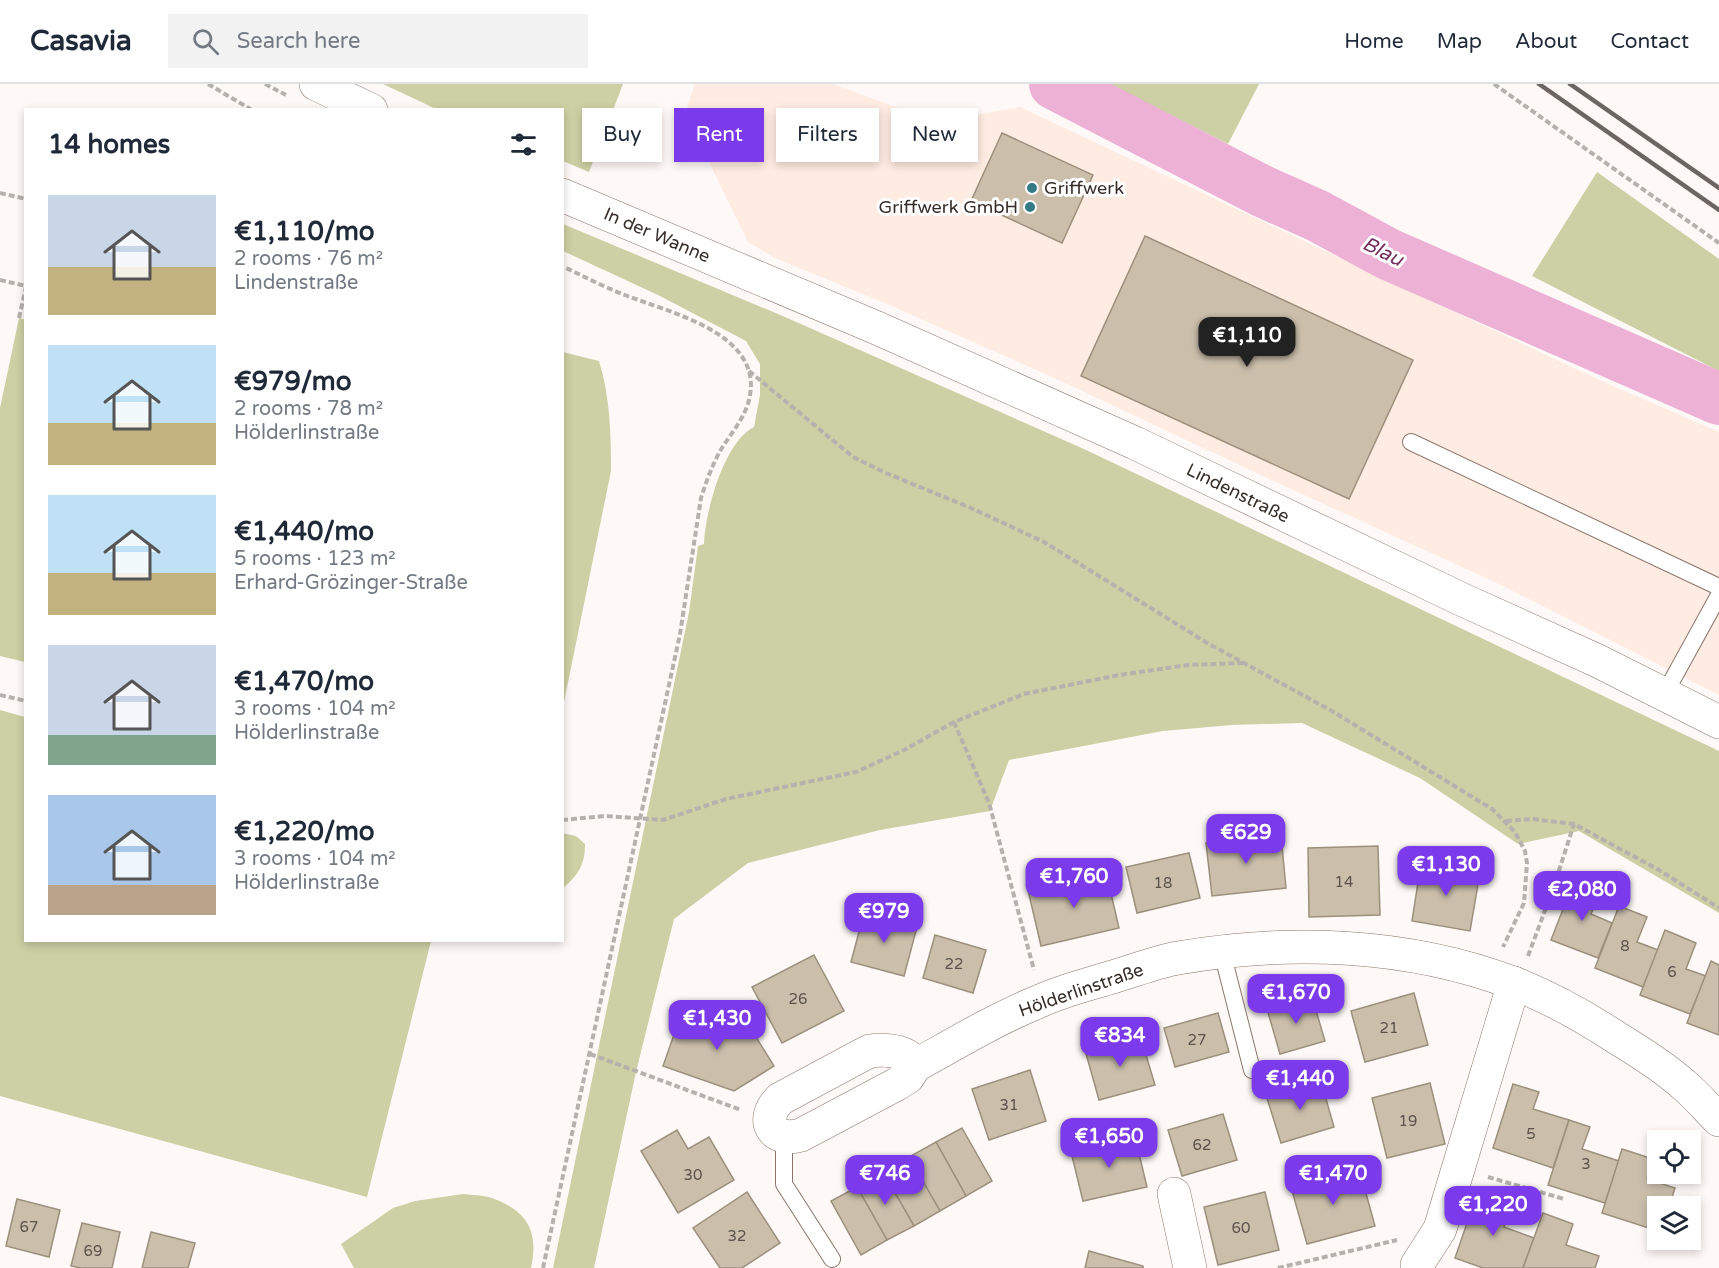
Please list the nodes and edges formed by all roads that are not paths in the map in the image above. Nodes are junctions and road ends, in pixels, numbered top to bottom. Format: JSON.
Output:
{"nodes":[{"id":1,"x":316,"y":84,"type":"edge"},
{"id":2,"x":367,"y":108,"type":"edge"},
{"id":3,"x":564,"y":196,"type":"edge"},
{"id":4,"x":751,"y":275,"type":"joint"},
{"id":5,"x":1411,"y":442,"type":"dead end"},
{"id":6,"x":1719,"y":586,"type":"edge"},
{"id":7,"x":1719,"y":595,"type":"edge"},
{"id":8,"x":1664,"y":694,"type":"junction"},
{"id":9,"x":1719,"y":722,"type":"edge"},
{"id":10,"x":1222,"y":952,"type":"junction"},
{"id":11,"x":1501,"y":979,"type":"junction"},
{"id":12,"x":1252,"y":1070,"type":"dead end"},
{"id":13,"x":1719,"y":1120,"type":"edge"},
{"id":14,"x":777,"y":1126,"type":"joint"},
{"id":15,"x":1174,"y":1194,"type":"dead end"},
{"id":16,"x":832,"y":1259,"type":"dead end"},
{"id":17,"x":1416,"y":1266,"type":"edge"},
{"id":18,"x":1190,"y":1268,"type":"edge"}],
"edges":[{"from":1,"to":2,"type":"street"},
{"from":3,"to":4,"type":"street","name":"In der Wanne"},
{"from":4,"to":8,"type":"street","name":"Lindenstraße"},
{"from":5,"to":6,"type":"lane"},
{"from":7,"to":8,"type":"lane"},
{"from":8,"to":9,"type":"street","name":"Lindenstraße"},
{"from":10,"to":11,"type":"street","name":"Hölderlinstraße"},
{"from":10,"to":12,"type":"lane"},
{"from":10,"to":14,"type":"street","name":"Hölderlinstraße"},
{"from":11,"to":13,"type":"street","name":"Hölderlinstraße"},
{"from":11,"to":17,"type":"street"},
{"from":14,"to":16,"type":"lane"},
{"from":15,"to":18,"type":"street"}]}
